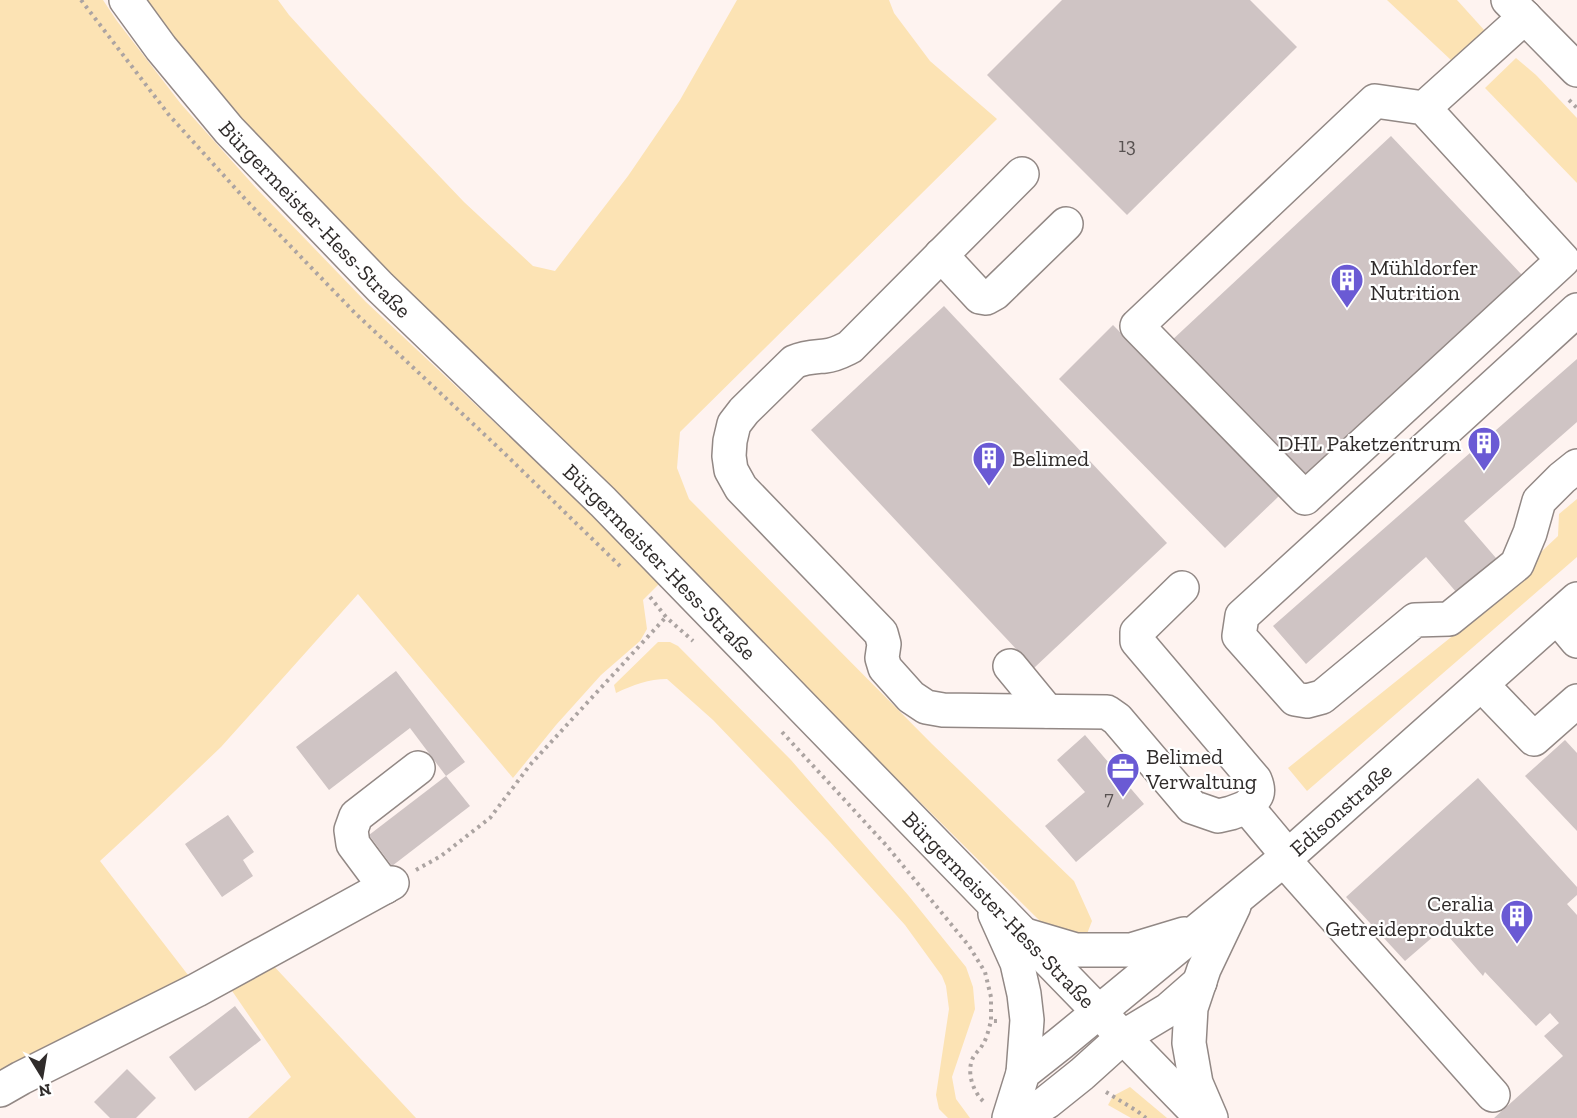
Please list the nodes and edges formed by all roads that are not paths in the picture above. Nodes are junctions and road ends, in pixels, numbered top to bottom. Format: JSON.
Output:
{"nodes":[{"id":1,"x":126,"y":0,"type":"edge"},
{"id":2,"x":1516,"y":9,"type":"edge"},
{"id":3,"x":1577,"y":70,"type":"edge"},
{"id":4,"x":1424,"y":108,"type":"junction"},
{"id":5,"x":1022,"y":174,"type":"dead end"},
{"id":6,"x":1066,"y":224,"type":"dead end"},
{"id":7,"x":941,"y":255,"type":"junction"},
{"id":8,"x":1577,"y":310,"type":"edge"},
{"id":9,"x":1577,"y":466,"type":"edge"},
{"id":10,"x":1182,"y":588,"type":"dead end"},
{"id":11,"x":1570,"y":619,"type":"edge"},
{"id":12,"x":1010,"y":666,"type":"dead end"},
{"id":13,"x":1482,"y":685,"type":"junction"},
{"id":14,"x":1577,"y":701,"type":"edge"},
{"id":15,"x":1047,"y":711,"type":"junction"},
{"id":16,"x":418,"y":768,"type":"dead end"},
{"id":17,"x":1247,"y":807,"type":"junction"},
{"id":18,"x":1286,"y":858,"type":"junction"},
{"id":19,"x":1239,"y":896,"type":"junction"},
{"id":20,"x":990,"y":901,"type":"junction"},
{"id":21,"x":1200,"y":929,"type":"junction"},
{"id":22,"x":1022,"y":934,"type":"junction"},
{"id":23,"x":1200,"y":982,"type":"junction"},
{"id":24,"x":1099,"y":1013,"type":"junction"},
{"id":25,"x":1123,"y":1037,"type":"junction"},
{"id":26,"x":1023,"y":1073,"type":"junction"},
{"id":27,"x":0,"y":1090,"type":"edge"},
{"id":28,"x":1493,"y":1095,"type":"dead end"},
{"id":29,"x":997,"y":1110,"type":"edge"},
{"id":30,"x":1021,"y":1118,"type":"edge"},
{"id":31,"x":1202,"y":1118,"type":"edge"},
{"id":32,"x":1211,"y":1118,"type":"edge"}],
"edges":[{"from":1,"to":20,"type":"street","name":"Bürgermeister-Hess-Straße"},
{"from":2,"to":3,"type":"street"},
{"from":2,"to":4,"type":"street"},
{"from":4,"to":4,"type":"street"},
{"from":5,"to":7,"type":"street"},
{"from":6,"to":7,"type":"street"},
{"from":7,"to":15,"type":"street"},
{"from":8,"to":9,"type":"street"},
{"from":10,"to":17,"type":"street"},
{"from":11,"to":13,"type":"street","name":"Edisonstraße"},
{"from":12,"to":15,"type":"street"},
{"from":13,"to":14,"type":"street"},
{"from":13,"to":18,"type":"street","name":"Edisonstraße"},
{"from":15,"to":17,"type":"street"},
{"from":16,"to":27,"type":"street"},
{"from":17,"to":18,"type":"street"},
{"from":18,"to":19,"type":"street","name":"Edisonstraße"},
{"from":18,"to":28,"type":"street"},
{"from":19,"to":21,"type":"street","name":"Edisonstraße"},
{"from":19,"to":23,"type":"street"},
{"from":20,"to":22,"type":"street","name":"Bürgermeister-Hess-Straße"},
{"from":20,"to":26,"type":"street"},
{"from":21,"to":22,"type":"street"},
{"from":21,"to":24,"type":"street","name":"Edisonstraße"},
{"from":22,"to":24,"type":"street","name":"Bürgermeister-Hess-Straße"},
{"from":23,"to":25,"type":"street"},
{"from":23,"to":32,"type":"street"},
{"from":24,"to":25,"type":"street","name":"Bürgermeister-Hess-Straße"},
{"from":24,"to":26,"type":"street","name":"Edisonstraße"},
{"from":25,"to":30,"type":"street"},
{"from":25,"to":31,"type":"street","name":"Bürgermeister-Hess-Straße"},
{"from":26,"to":29,"type":"street"}]}
